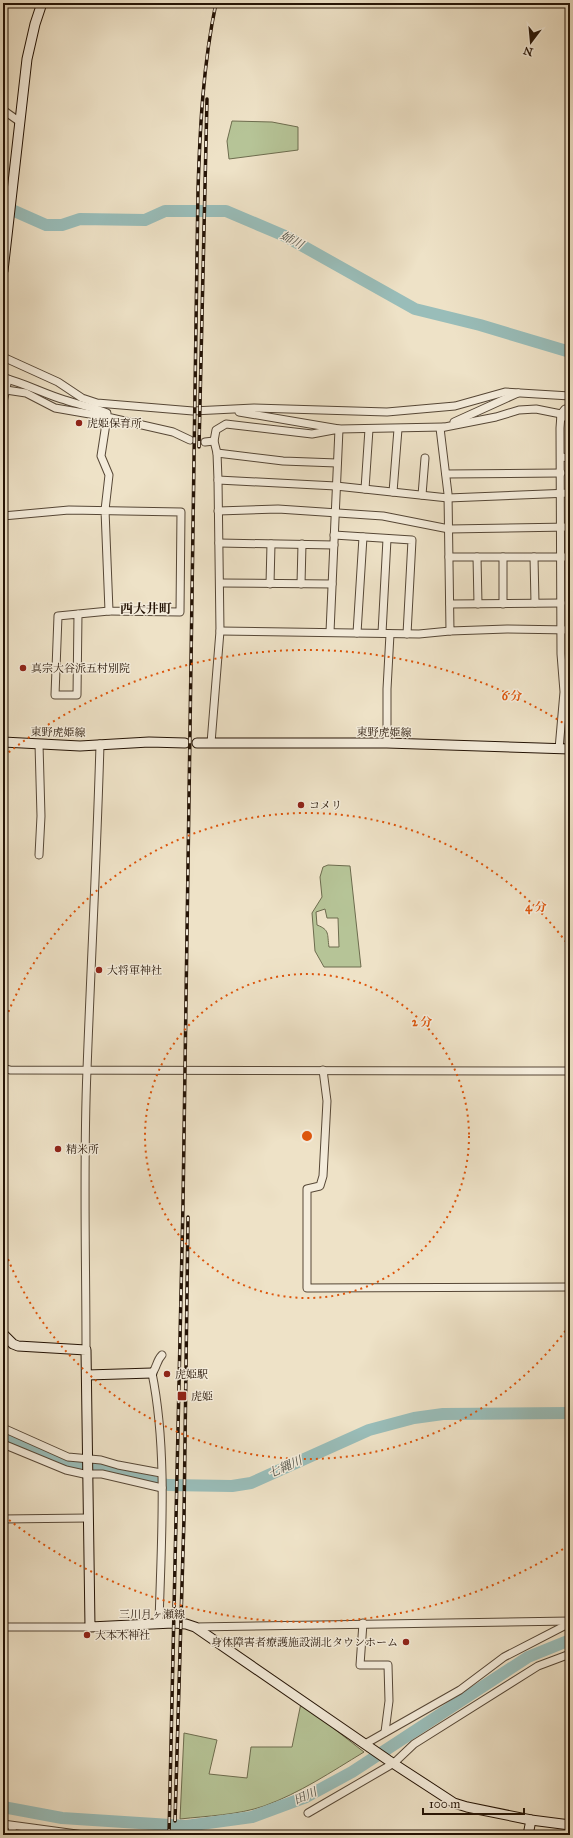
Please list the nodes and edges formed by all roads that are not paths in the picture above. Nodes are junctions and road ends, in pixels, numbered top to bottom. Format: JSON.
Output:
{"nodes":[{"id":1,"x":42,"y":3,"type":"edge"},
{"id":2,"x":3,"y":110,"type":"edge"},
{"id":3,"x":19,"y":126,"type":"junction"},
{"id":4,"x":3,"y":270,"type":"edge"},
{"id":5,"x":3,"y":357,"type":"edge"},
{"id":6,"x":6,"y":378,"type":"edge"},
{"id":7,"x":6,"y":390,"type":"junction"},
{"id":8,"x":71,"y":392,"type":"junction"},
{"id":9,"x":520,"y":392,"type":"junction"},
{"id":10,"x":570,"y":396,"type":"edge"},
{"id":11,"x":64,"y":400,"type":"junction"},
{"id":12,"x":3,"y":402,"type":"edge"},
{"id":13,"x":570,"y":409,"type":"edge"},
{"id":14,"x":229,"y":410,"type":"junction"},
{"id":15,"x":561,"y":416,"type":"junction"},
{"id":16,"x":570,"y":416,"type":"edge"},
{"id":17,"x":107,"y":417,"type":"junction"},
{"id":18,"x":440,"y":428,"type":"junction"},
{"id":19,"x":369,"y":429,"type":"junction"},
{"id":20,"x":398,"y":429,"type":"junction"},
{"id":21,"x":338,"y":430,"type":"junction"},
{"id":22,"x":190,"y":440,"type":"tunnel mouth"},
{"id":23,"x":214,"y":441,"type":"junction"},
{"id":24,"x":205,"y":442,"type":"tunnel mouth"},
{"id":25,"x":217,"y":453,"type":"junction"},
{"id":26,"x":561,"y":457,"type":"junction"},
{"id":27,"x":425,"y":458,"type":"dead end"},
{"id":28,"x":570,"y":458,"type":"edge"},
{"id":29,"x":337,"y":463,"type":"junction"},
{"id":30,"x":561,"y":473,"type":"junction"},
{"id":31,"x":446,"y":474,"type":"junction"},
{"id":32,"x":218,"y":480,"type":"junction"},
{"id":33,"x":336,"y":486,"type":"junction"},
{"id":34,"x":365,"y":489,"type":"junction"},
{"id":35,"x":393,"y":492,"type":"junction"},
{"id":36,"x":570,"y":493,"type":"edge"},
{"id":37,"x":561,"y":494,"type":"junction"},
{"id":38,"x":422,"y":495,"type":"junction"},
{"id":39,"x":448,"y":498,"type":"junction"},
{"id":40,"x":105,"y":510,"type":"junction"},
{"id":41,"x":218,"y":511,"type":"junction"},
{"id":42,"x":335,"y":513,"type":"junction"},
{"id":43,"x":3,"y":516,"type":"edge"},
{"id":44,"x":562,"y":527,"type":"junction"},
{"id":45,"x":570,"y":527,"type":"edge"},
{"id":46,"x":449,"y":529,"type":"junction"},
{"id":47,"x":334,"y":535,"type":"junction"},
{"id":48,"x":363,"y":537,"type":"junction"},
{"id":49,"x":387,"y":539,"type":"junction"},
{"id":50,"x":219,"y":543,"type":"junction"},
{"id":51,"x":271,"y":544,"type":"junction"},
{"id":52,"x":302,"y":544,"type":"junction"},
{"id":53,"x":334,"y":545,"type":"junction"},
{"id":54,"x":449,"y":557,"type":"junction"},
{"id":55,"x":477,"y":557,"type":"junction"},
{"id":56,"x":503,"y":557,"type":"junction"},
{"id":57,"x":534,"y":557,"type":"junction"},
{"id":58,"x":560,"y":558,"type":"junction"},
{"id":59,"x":570,"y":558,"type":"edge"},
{"id":60,"x":220,"y":583,"type":"junction"},
{"id":61,"x":270,"y":584,"type":"junction"},
{"id":62,"x":301,"y":584,"type":"junction"},
{"id":63,"x":332,"y":584,"type":"junction"},
{"id":64,"x":535,"y":603,"type":"junction"},
{"id":65,"x":560,"y":603,"type":"junction"},
{"id":66,"x":450,"y":604,"type":"junction"},
{"id":67,"x":478,"y":604,"type":"junction"},
{"id":68,"x":503,"y":604,"type":"junction"},
{"id":69,"x":109,"y":611,"type":"junction"},
{"id":70,"x":78,"y":614,"type":"junction"},
{"id":71,"x":561,"y":630,"type":"junction"},
{"id":72,"x":570,"y":630,"type":"edge"},
{"id":73,"x":220,"y":631,"type":"junction"},
{"id":74,"x":450,"y":631,"type":"junction"},
{"id":75,"x":330,"y":632,"type":"junction"},
{"id":76,"x":357,"y":633,"type":"junction"},
{"id":77,"x":382,"y":634,"type":"junction"},
{"id":78,"x":390,"y":634,"type":"junction"},
{"id":79,"x":407,"y":634,"type":"junction"},
{"id":80,"x":3,"y":742,"type":"edge"},
{"id":81,"x":185,"y":743,"type":"dead end"},
{"id":82,"x":197,"y":743,"type":"dead end"},
{"id":83,"x":211,"y":743,"type":"junction"},
{"id":84,"x":387,"y":743,"type":"junction"},
{"id":85,"x":39,"y":744,"type":"junction"},
{"id":86,"x":100,"y":744,"type":"junction"},
{"id":87,"x":559,"y":749,"type":"junction"},
{"id":88,"x":570,"y":749,"type":"edge"},
{"id":89,"x":39,"y":855,"type":"dead end"},
{"id":90,"x":3,"y":1068,"type":"edge"},
{"id":91,"x":87,"y":1070,"type":"junction"},
{"id":92,"x":323,"y":1070,"type":"junction"},
{"id":93,"x":570,"y":1071,"type":"edge"},
{"id":94,"x":570,"y":1287,"type":"edge"},
{"id":95,"x":3,"y":1334,"type":"edge"},
{"id":96,"x":3,"y":1344,"type":"edge"},
{"id":97,"x":13,"y":1344,"type":"junction"},
{"id":98,"x":86,"y":1350,"type":"junction"},
{"id":99,"x":162,"y":1355,"type":"dead end"},
{"id":100,"x":152,"y":1373,"type":"junction"},
{"id":101,"x":87,"y":1375,"type":"junction"},
{"id":102,"x":3,"y":1428,"type":"edge"},
{"id":103,"x":3,"y":1444,"type":"edge"},
{"id":104,"x":88,"y":1458,"type":"junction"},
{"id":105,"x":161,"y":1473,"type":"junction"},
{"id":106,"x":88,"y":1474,"type":"junction"},
{"id":107,"x":162,"y":1488,"type":"junction"},
{"id":108,"x":88,"y":1518,"type":"junction"},
{"id":109,"x":3,"y":1519,"type":"edge"},
{"id":110,"x":570,"y":1622,"type":"edge"},
{"id":111,"x":363,"y":1623,"type":"junction"},
{"id":112,"x":159,"y":1624,"type":"junction"},
{"id":113,"x":3,"y":1627,"type":"edge"},
{"id":114,"x":90,"y":1627,"type":"junction"},
{"id":115,"x":195,"y":1627,"type":"junction"},
{"id":116,"x":570,"y":1654,"type":"edge"},
{"id":117,"x":385,"y":1732,"type":"junction"},
{"id":118,"x":367,"y":1745,"type":"junction"},
{"id":119,"x":391,"y":1762,"type":"junction"},
{"id":120,"x":308,"y":1813,"type":"dead end"},
{"id":121,"x":531,"y":1820,"type":"junction"},
{"id":122,"x":3,"y":1824,"type":"edge"},
{"id":123,"x":570,"y":1825,"type":"edge"},
{"id":124,"x":13,"y":1826,"type":"junction"},
{"id":125,"x":11,"y":1835,"type":"edge"},
{"id":126,"x":84,"y":1835,"type":"edge"},
{"id":127,"x":528,"y":1835,"type":"edge"}],
"edges":[{"from":1,"to":3,"type":"main road"},
{"from":2,"to":3,"type":"street"},
{"from":3,"to":4,"type":"main road"},
{"from":5,"to":8,"type":"street"},
{"from":6,"to":7,"type":"street"},
{"from":6,"to":11,"type":"street"},
{"from":7,"to":12,"type":"street"},
{"from":7,"to":17,"type":"street"},
{"from":8,"to":11,"type":"street"},
{"from":8,"to":14,"type":"street"},
{"from":9,"to":10,"type":"street"},
{"from":9,"to":14,"type":"street"},
{"from":9,"to":18,"type":"street"},
{"from":11,"to":17,"type":"street"},
{"from":13,"to":15,"type":"street"},
{"from":14,"to":21,"type":"street"},
{"from":15,"to":16,"type":"street"},
{"from":15,"to":18,"type":"street"},
{"from":15,"to":26,"type":"street"},
{"from":17,"to":22,"type":"street"},
{"from":17,"to":40,"type":"street"},
{"from":18,"to":20,"type":"street"},
{"from":18,"to":31,"type":"street"},
{"from":19,"to":20,"type":"street"},
{"from":19,"to":21,"type":"street"},
{"from":19,"to":34,"type":"street"},
{"from":20,"to":35,"type":"street"},
{"from":21,"to":23,"type":"street"},
{"from":21,"to":29,"type":"street"},
{"from":23,"to":24,"type":"street"},
{"from":23,"to":25,"type":"street"},
{"from":25,"to":29,"type":"street"},
{"from":25,"to":32,"type":"street"},
{"from":26,"to":28,"type":"street"},
{"from":26,"to":30,"type":"street"},
{"from":27,"to":38,"type":"street"},
{"from":29,"to":33,"type":"street"},
{"from":30,"to":31,"type":"street"},
{"from":30,"to":37,"type":"street"},
{"from":31,"to":39,"type":"street"},
{"from":32,"to":33,"type":"street"},
{"from":32,"to":41,"type":"street"},
{"from":33,"to":34,"type":"street"},
{"from":33,"to":42,"type":"street"},
{"from":34,"to":35,"type":"street"},
{"from":35,"to":38,"type":"street"},
{"from":36,"to":37,"type":"street"},
{"from":37,"to":39,"type":"street"},
{"from":37,"to":44,"type":"street"},
{"from":38,"to":39,"type":"street"},
{"from":39,"to":46,"type":"street"},
{"from":40,"to":43,"type":"street"},
{"from":40,"to":69,"type":"street"},
{"from":40,"to":69,"type":"street"},
{"from":41,"to":42,"type":"street"},
{"from":41,"to":50,"type":"street"},
{"from":42,"to":46,"type":"street"},
{"from":42,"to":47,"type":"street"},
{"from":44,"to":45,"type":"street"},
{"from":44,"to":46,"type":"street"},
{"from":44,"to":58,"type":"street"},
{"from":46,"to":54,"type":"street"},
{"from":47,"to":48,"type":"street"},
{"from":47,"to":53,"type":"street"},
{"from":48,"to":49,"type":"street"},
{"from":48,"to":76,"type":"street"},
{"from":49,"to":77,"type":"street"},
{"from":49,"to":79,"type":"street"},
{"from":50,"to":51,"type":"street"},
{"from":50,"to":60,"type":"street"},
{"from":51,"to":52,"type":"street"},
{"from":51,"to":61,"type":"street"},
{"from":52,"to":53,"type":"street"},
{"from":52,"to":62,"type":"street"},
{"from":53,"to":63,"type":"street"},
{"from":54,"to":55,"type":"street"},
{"from":54,"to":66,"type":"street"},
{"from":55,"to":56,"type":"street"},
{"from":55,"to":67,"type":"street"},
{"from":56,"to":57,"type":"street"},
{"from":56,"to":68,"type":"street"},
{"from":57,"to":58,"type":"street"},
{"from":57,"to":64,"type":"street"},
{"from":58,"to":59,"type":"street"},
{"from":58,"to":65,"type":"street"},
{"from":60,"to":61,"type":"street"},
{"from":60,"to":73,"type":"street"},
{"from":61,"to":62,"type":"street"},
{"from":62,"to":63,"type":"street"},
{"from":63,"to":75,"type":"street"},
{"from":64,"to":65,"type":"street"},
{"from":64,"to":68,"type":"street"},
{"from":65,"to":71,"type":"street"},
{"from":66,"to":67,"type":"street"},
{"from":66,"to":74,"type":"street"},
{"from":67,"to":68,"type":"street"},
{"from":69,"to":70,"type":"street"},
{"from":70,"to":70,"type":"street"},
{"from":71,"to":72,"type":"street"},
{"from":71,"to":74,"type":"street"},
{"from":71,"to":87,"type":"street"},
{"from":73,"to":75,"type":"street"},
{"from":73,"to":83,"type":"street"},
{"from":74,"to":79,"type":"street"},
{"from":75,"to":76,"type":"street"},
{"from":76,"to":77,"type":"street"},
{"from":77,"to":78,"type":"street"},
{"from":78,"to":79,"type":"street"},
{"from":78,"to":84,"type":"street"},
{"from":80,"to":85,"type":"main road","name":"東野虎姫線"},
{"from":81,"to":86,"type":"main road","name":"東野虎姫線"},
{"from":82,"to":83,"type":"main road","name":"東野虎姫線"},
{"from":83,"to":84,"type":"main road","name":"東野虎姫線"},
{"from":84,"to":87,"type":"main road","name":"東野虎姫線"},
{"from":85,"to":86,"type":"main road","name":"東野虎姫線"},
{"from":85,"to":89,"type":"street"},
{"from":86,"to":91,"type":"street"},
{"from":87,"to":88,"type":"main road","name":"東野虎姫線"},
{"from":90,"to":91,"type":"street"},
{"from":91,"to":92,"type":"street"},
{"from":91,"to":98,"type":"street"},
{"from":92,"to":93,"type":"street"},
{"from":92,"to":94,"type":"street"},
{"from":95,"to":97,"type":"main road"},
{"from":96,"to":97,"type":"street"},
{"from":97,"to":98,"type":"main road"},
{"from":98,"to":101,"type":"main road"},
{"from":99,"to":100,"type":"street"},
{"from":100,"to":101,"type":"main road"},
{"from":100,"to":105,"type":"street"},
{"from":101,"to":104,"type":"main road"},
{"from":102,"to":104,"type":"street"},
{"from":103,"to":106,"type":"street"},
{"from":104,"to":105,"type":"street"},
{"from":104,"to":106,"type":"main road"},
{"from":105,"to":107,"type":"street"},
{"from":106,"to":107,"type":"street"},
{"from":106,"to":108,"type":"main road"},
{"from":107,"to":112,"type":"street"},
{"from":108,"to":109,"type":"street"},
{"from":108,"to":114,"type":"main road"},
{"from":110,"to":111,"type":"street"},
{"from":110,"to":117,"type":"street"},
{"from":111,"to":115,"type":"street"},
{"from":111,"to":117,"type":"street"},
{"from":112,"to":114,"type":"main road","name":"三川月ヶ瀬線"},
{"from":112,"to":115,"type":"main road","name":"三川月ヶ瀬線"},
{"from":113,"to":114,"type":"street"},
{"from":115,"to":118,"type":"main road","name":"三川月ヶ瀬線"},
{"from":116,"to":119,"type":"street"},
{"from":117,"to":118,"type":"street"},
{"from":118,"to":119,"type":"main road","name":"三川月ヶ瀬線"},
{"from":119,"to":120,"type":"street"},
{"from":119,"to":121,"type":"main road","name":"三川月ヶ瀬線"},
{"from":121,"to":123,"type":"main road","name":"三川月ヶ瀬線"},
{"from":121,"to":127,"type":"main road"},
{"from":122,"to":124,"type":"street"},
{"from":124,"to":125,"type":"street"},
{"from":124,"to":126,"type":"street"}]}
